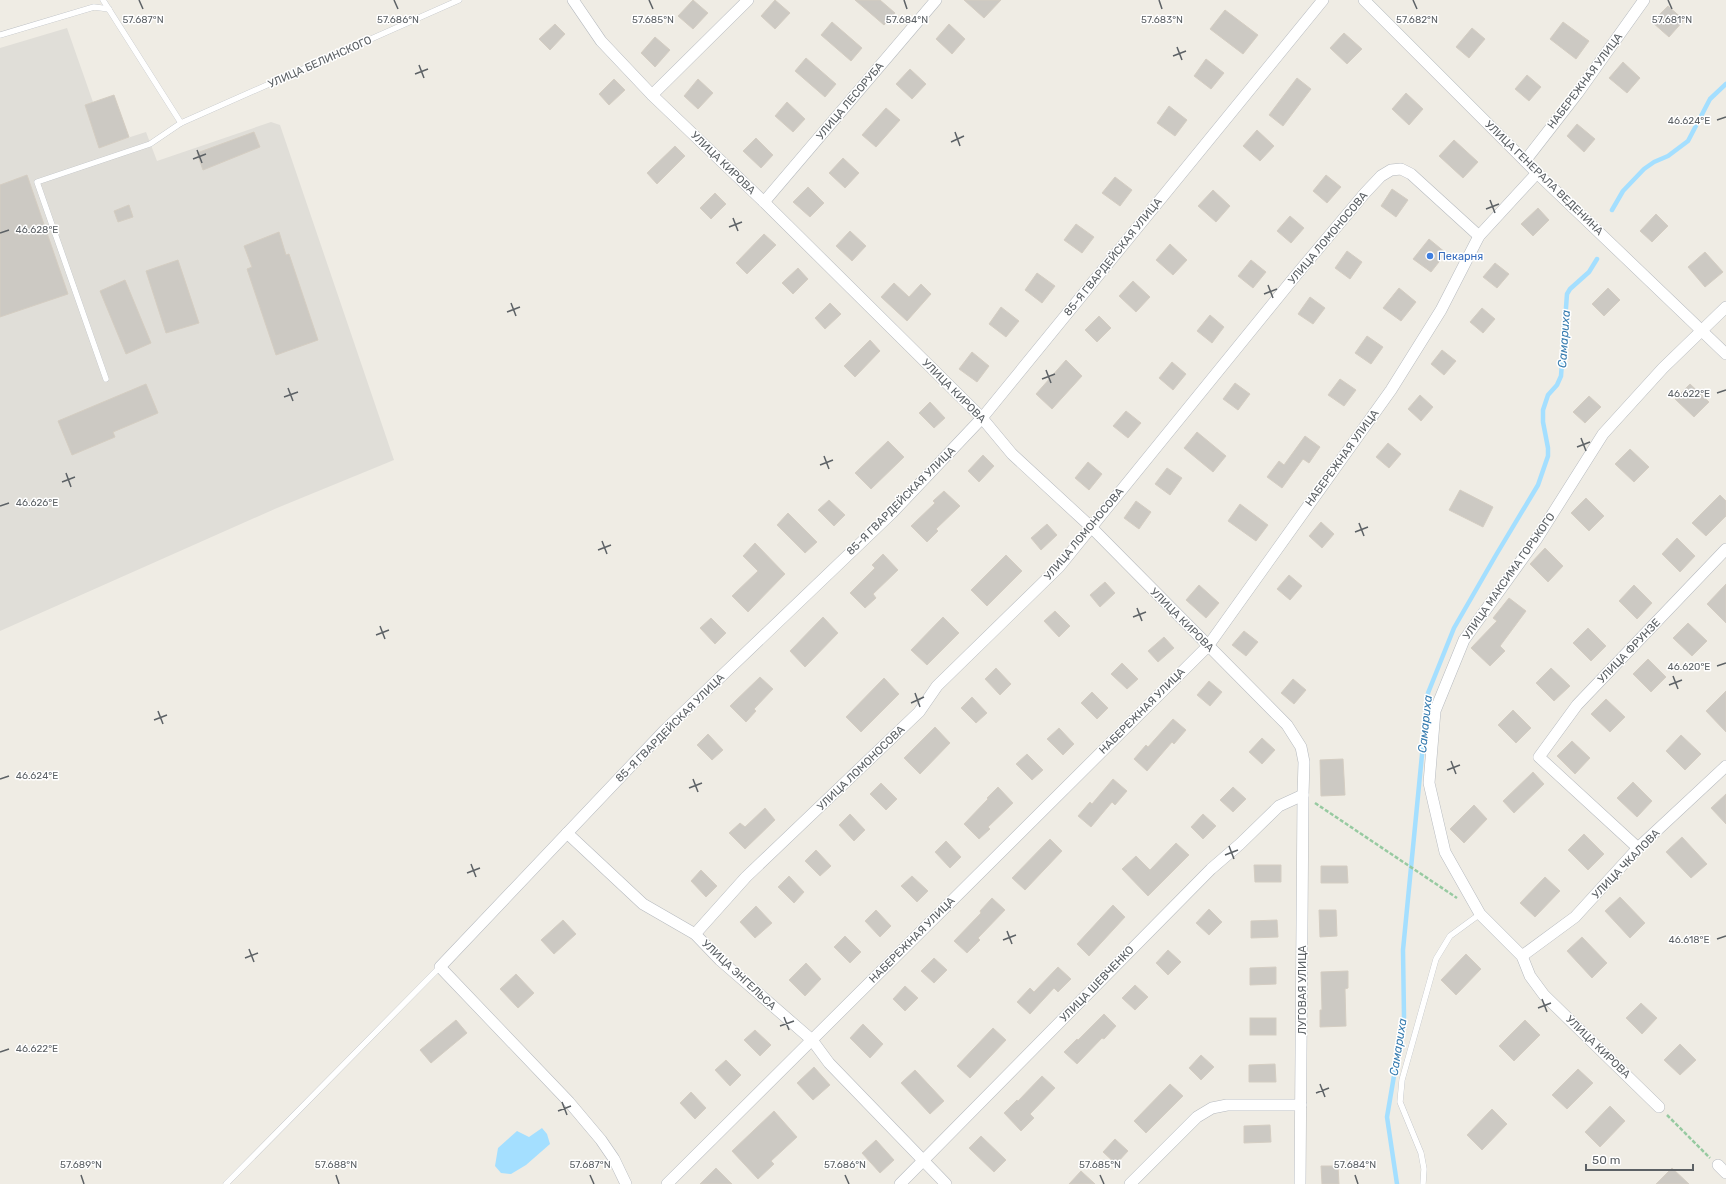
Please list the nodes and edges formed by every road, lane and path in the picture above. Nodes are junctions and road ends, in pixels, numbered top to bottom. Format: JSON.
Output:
{"nodes":[{"id":1,"x":103,"y":0,"type":"edge"},
{"id":2,"x":459,"y":0,"type":"edge"},
{"id":3,"x":572,"y":0,"type":"edge"},
{"id":4,"x":748,"y":0,"type":"edge"},
{"id":5,"x":936,"y":0,"type":"edge"},
{"id":6,"x":1323,"y":0,"type":"edge"},
{"id":7,"x":1364,"y":0,"type":"edge"},
{"id":8,"x":1644,"y":0,"type":"edge"},
{"id":9,"x":109,"y":9,"type":"junction"},
{"id":10,"x":0,"y":36,"type":"edge"},
{"id":11,"x":652,"y":95,"type":"junction"},
{"id":12,"x":181,"y":123,"type":"junction"},
{"id":13,"x":1525,"y":161,"type":"junction"},
{"id":14,"x":1537,"y":173,"type":"junction"},
{"id":15,"x":764,"y":202,"type":"junction"},
{"id":16,"x":1479,"y":236,"type":"junction"},
{"id":17,"x":1726,"y":307,"type":"edge"},
{"id":18,"x":1702,"y":330,"type":"junction"},
{"id":19,"x":1726,"y":354,"type":"edge"},
{"id":20,"x":106,"y":379,"type":"dead end"},
{"id":21,"x":982,"y":418,"type":"junction"},
{"id":22,"x":1091,"y":527,"type":"junction"},
{"id":23,"x":1726,"y":549,"type":"edge"},
{"id":24,"x":1208,"y":646,"type":"junction"},
{"id":25,"x":1726,"y":766,"type":"edge"},
{"id":26,"x":1302,"y":795,"type":"junction"},
{"id":27,"x":567,"y":833,"type":"junction"},
{"id":28,"x":1638,"y":848,"type":"junction"},
{"id":29,"x":1460,"y":901,"type":"dead end"},
{"id":30,"x":1480,"y":914,"type":"junction"},
{"id":31,"x":695,"y":934,"type":"junction"},
{"id":32,"x":1522,"y":956,"type":"junction"},
{"id":33,"x":440,"y":967,"type":"junction"},
{"id":34,"x":812,"y":1040,"type":"junction"},
{"id":35,"x":1301,"y":1105,"type":"junction"},
{"id":36,"x":1659,"y":1107,"type":"joint"},
{"id":37,"x":924,"y":1161,"type":"junction"},
{"id":38,"x":1718,"y":1165,"type":"joint"},
{"id":39,"x":1726,"y":1173,"type":"edge"},
{"id":40,"x":226,"y":1184,"type":"edge"},
{"id":41,"x":626,"y":1184,"type":"edge"},
{"id":42,"x":666,"y":1184,"type":"edge"},
{"id":43,"x":900,"y":1184,"type":"edge"},
{"id":44,"x":946,"y":1184,"type":"edge"},
{"id":45,"x":1130,"y":1184,"type":"edge"},
{"id":46,"x":1300,"y":1184,"type":"edge"},
{"id":47,"x":1423,"y":1184,"type":"edge"}],
"edges":[{"from":1,"to":9,"type":"lane"},
{"from":2,"to":12,"type":"lane","name":"УЛИЦА БЕЛИНСКОГО"},
{"from":3,"to":11,"type":"street","name":"УЛИЦА КИРОВА"},
{"from":4,"to":11,"type":"street"},
{"from":5,"to":15,"type":"street","name":"УЛИЦА ЛЕСОРУБА"},
{"from":6,"to":21,"type":"street","name":"85-Я ГВАРДЕЙСКАЯ УЛИЦА"},
{"from":7,"to":13,"type":"street","name":"УЛИЦА ГЕНЕРАЛА ВЕДЕНИНА"},
{"from":8,"to":13,"type":"street","name":"НАБЕРЕЖНАЯ УЛИЦА"},
{"from":9,"to":10,"type":"lane"},
{"from":9,"to":12,"type":"lane"},
{"from":11,"to":15,"type":"street","name":"УЛИЦА КИРОВА"},
{"from":12,"to":20,"type":"lane","name":"УЛИЦА БЕЛИНСКОГО"},
{"from":13,"to":14,"type":"street","name":"УЛИЦА ГЕНЕРАЛА ВЕДЕНИНА"},
{"from":14,"to":16,"type":"street","name":"НАБЕРЕЖНАЯ УЛИЦА"},
{"from":14,"to":18,"type":"street","name":"УЛИЦА ГЕНЕРАЛА ВЕДЕНИНА"},
{"from":15,"to":21,"type":"street","name":"УЛИЦА КИРОВА"},
{"from":16,"to":22,"type":"street","name":"УЛИЦА ЛОМОНОСОВА"},
{"from":16,"to":24,"type":"street","name":"НАБЕРЕЖНАЯ УЛИЦА"},
{"from":17,"to":18,"type":"street","name":"УЛИЦА МАКСИМА ГОРЬКОГО"},
{"from":18,"to":19,"type":"street","name":"УЛИЦА ГЕНЕРАЛА ВЕДЕНИНА"},
{"from":18,"to":30,"type":"street","name":"УЛИЦА МАКСИМА ГОРЬКОГО"},
{"from":21,"to":22,"type":"street","name":"УЛИЦА КИРОВА"},
{"from":21,"to":27,"type":"street","name":"85-Я ГВАРДЕЙСКАЯ УЛИЦА"},
{"from":22,"to":24,"type":"street","name":"УЛИЦА КИРОВА"},
{"from":22,"to":31,"type":"street","name":"УЛИЦА ЛОМОНОСОВА"},
{"from":23,"to":28,"type":"street","name":"УЛИЦА ФРУНЗЕ"},
{"from":24,"to":26,"type":"street","name":"УЛИЦА КИРОВА"},
{"from":24,"to":34,"type":"street","name":"НАБЕРЕЖНАЯ УЛИЦА"},
{"from":25,"to":28,"type":"street","name":"УЛИЦА ЧКАЛОВА"},
{"from":26,"to":29,"type":"path"},
{"from":26,"to":35,"type":"street","name":"ЛУГОВАЯ УЛИЦА"},
{"from":26,"to":37,"type":"street","name":"УЛИЦА ШЕВЧЕНКО"},
{"from":27,"to":31,"type":"street","name":"УЛИЦА ЭНГЕЛЬСА"},
{"from":27,"to":33,"type":"street","name":"85-Я ГВАРДЕЙСКАЯ УЛИЦА"},
{"from":28,"to":32,"type":"street","name":"УЛИЦА ЧКАЛОВА"},
{"from":30,"to":32,"type":"street","name":"УЛИЦА КИРОВА"},
{"from":30,"to":47,"type":"lane"},
{"from":31,"to":34,"type":"street","name":"УЛИЦА ЭНГЕЛЬСА"},
{"from":32,"to":36,"type":"street","name":"УЛИЦА КИРОВА"},
{"from":33,"to":40,"type":"lane"},
{"from":33,"to":41,"type":"street"},
{"from":34,"to":37,"type":"street","name":"УЛИЦА ЭНГЕЛЬСА"},
{"from":34,"to":42,"type":"street","name":"НАБЕРЕЖНАЯ УЛИЦА"},
{"from":35,"to":45,"type":"street"},
{"from":35,"to":46,"type":"street","name":"ЛУГОВАЯ УЛИЦА"},
{"from":36,"to":38,"type":"path"},
{"from":37,"to":43,"type":"street","name":"УЛИЦА ШЕВЧЕНКО"},
{"from":37,"to":44,"type":"street","name":"УЛИЦА ЭНГЕЛЬСА"},
{"from":38,"to":39,"type":"street"}]}
